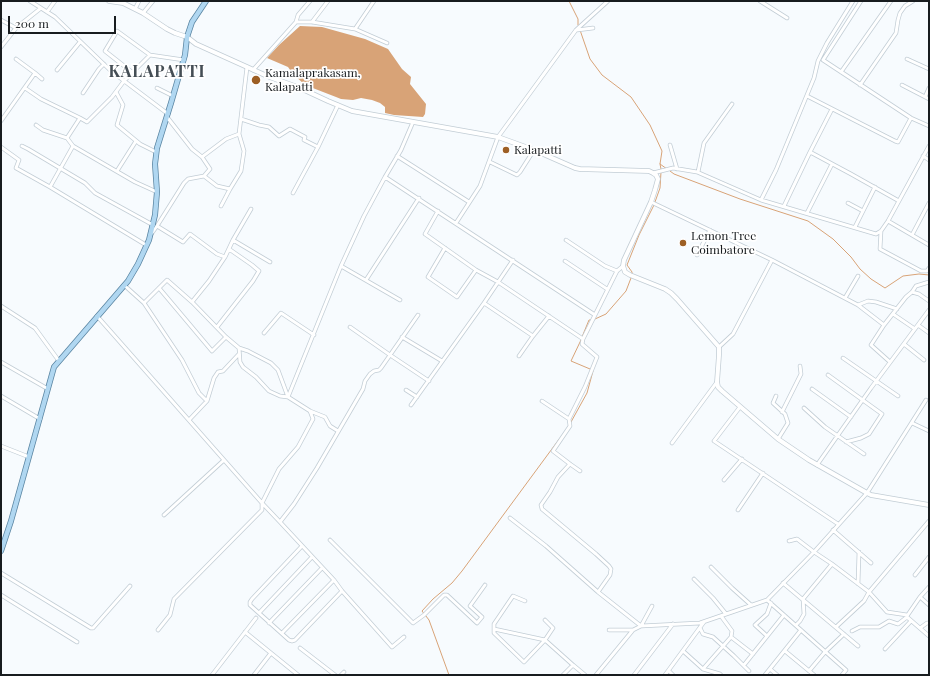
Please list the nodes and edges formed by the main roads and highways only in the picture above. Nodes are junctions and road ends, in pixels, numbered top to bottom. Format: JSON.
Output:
{"nodes":[{"id":1,"x":109,"y":1,"type":"edge"},
{"id":2,"x":204,"y":1,"type":"edge"},
{"id":3,"x":187,"y":37,"type":"junction"},
{"id":4,"x":929,"y":505,"type":"edge"},
{"id":5,"x":1,"y":551,"type":"edge"}],
"edges":[{"from":1,"to":3,"type":"main road"},
{"from":2,"to":3,"type":"main road"},
{"from":3,"to":4,"type":"main road"},
{"from":3,"to":5,"type":"main road"}]}
